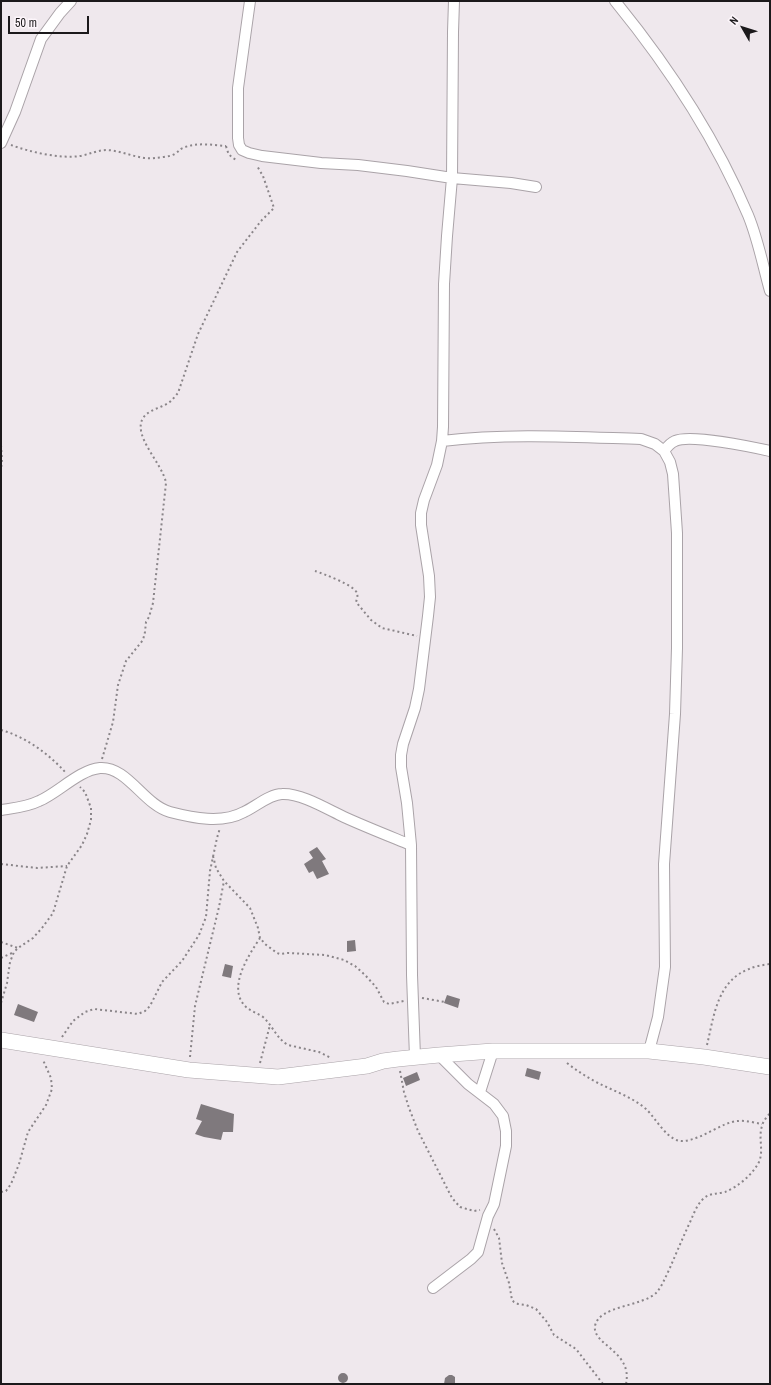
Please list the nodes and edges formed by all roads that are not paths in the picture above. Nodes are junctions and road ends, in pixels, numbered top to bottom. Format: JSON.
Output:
{"nodes":[{"id":1,"x":71,"y":1,"type":"edge"},
{"id":2,"x":250,"y":1,"type":"edge"},
{"id":3,"x":454,"y":1,"type":"edge"},
{"id":4,"x":615,"y":1,"type":"edge"},
{"id":5,"x":2,"y":142,"type":"edge"},
{"id":6,"x":452,"y":178,"type":"junction"},
{"id":7,"x":536,"y":187,"type":"dead end"},
{"id":8,"x":770,"y":291,"type":"edge"},
{"id":9,"x":442,"y":442,"type":"junction"},
{"id":10,"x":664,"y":451,"type":"junction"},
{"id":11,"x":770,"y":451,"type":"edge"},
{"id":12,"x":1,"y":810,"type":"edge"},
{"id":13,"x":411,"y":845,"type":"junction"},
{"id":14,"x":1,"y":1040,"type":"edge"},
{"id":15,"x":493,"y":1051,"type":"junction"},
{"id":16,"x":649,"y":1051,"type":"junction"},
{"id":17,"x":439,"y":1055,"type":"junction"},
{"id":18,"x":414,"y":1057,"type":"junction"},
{"id":19,"x":770,"y":1067,"type":"edge"},
{"id":20,"x":480,"y":1092,"type":"junction"},
{"id":21,"x":433,"y":1288,"type":"dead end"}],
"edges":[{"from":1,"to":5,"type":"street"},
{"from":2,"to":6,"type":"street"},
{"from":3,"to":6,"type":"street"},
{"from":4,"to":8,"type":"street"},
{"from":6,"to":7,"type":"street"},
{"from":6,"to":9,"type":"street"},
{"from":9,"to":10,"type":"street"},
{"from":9,"to":13,"type":"street"},
{"from":10,"to":11,"type":"street"},
{"from":10,"to":16,"type":"street"},
{"from":12,"to":13,"type":"street"},
{"from":13,"to":18,"type":"street"},
{"from":14,"to":18,"type":"street"},
{"from":15,"to":16,"type":"street"},
{"from":15,"to":17,"type":"street"},
{"from":15,"to":20,"type":"street"},
{"from":16,"to":19,"type":"street"},
{"from":17,"to":18,"type":"street"},
{"from":17,"to":20,"type":"street"},
{"from":20,"to":21,"type":"street"}]}
